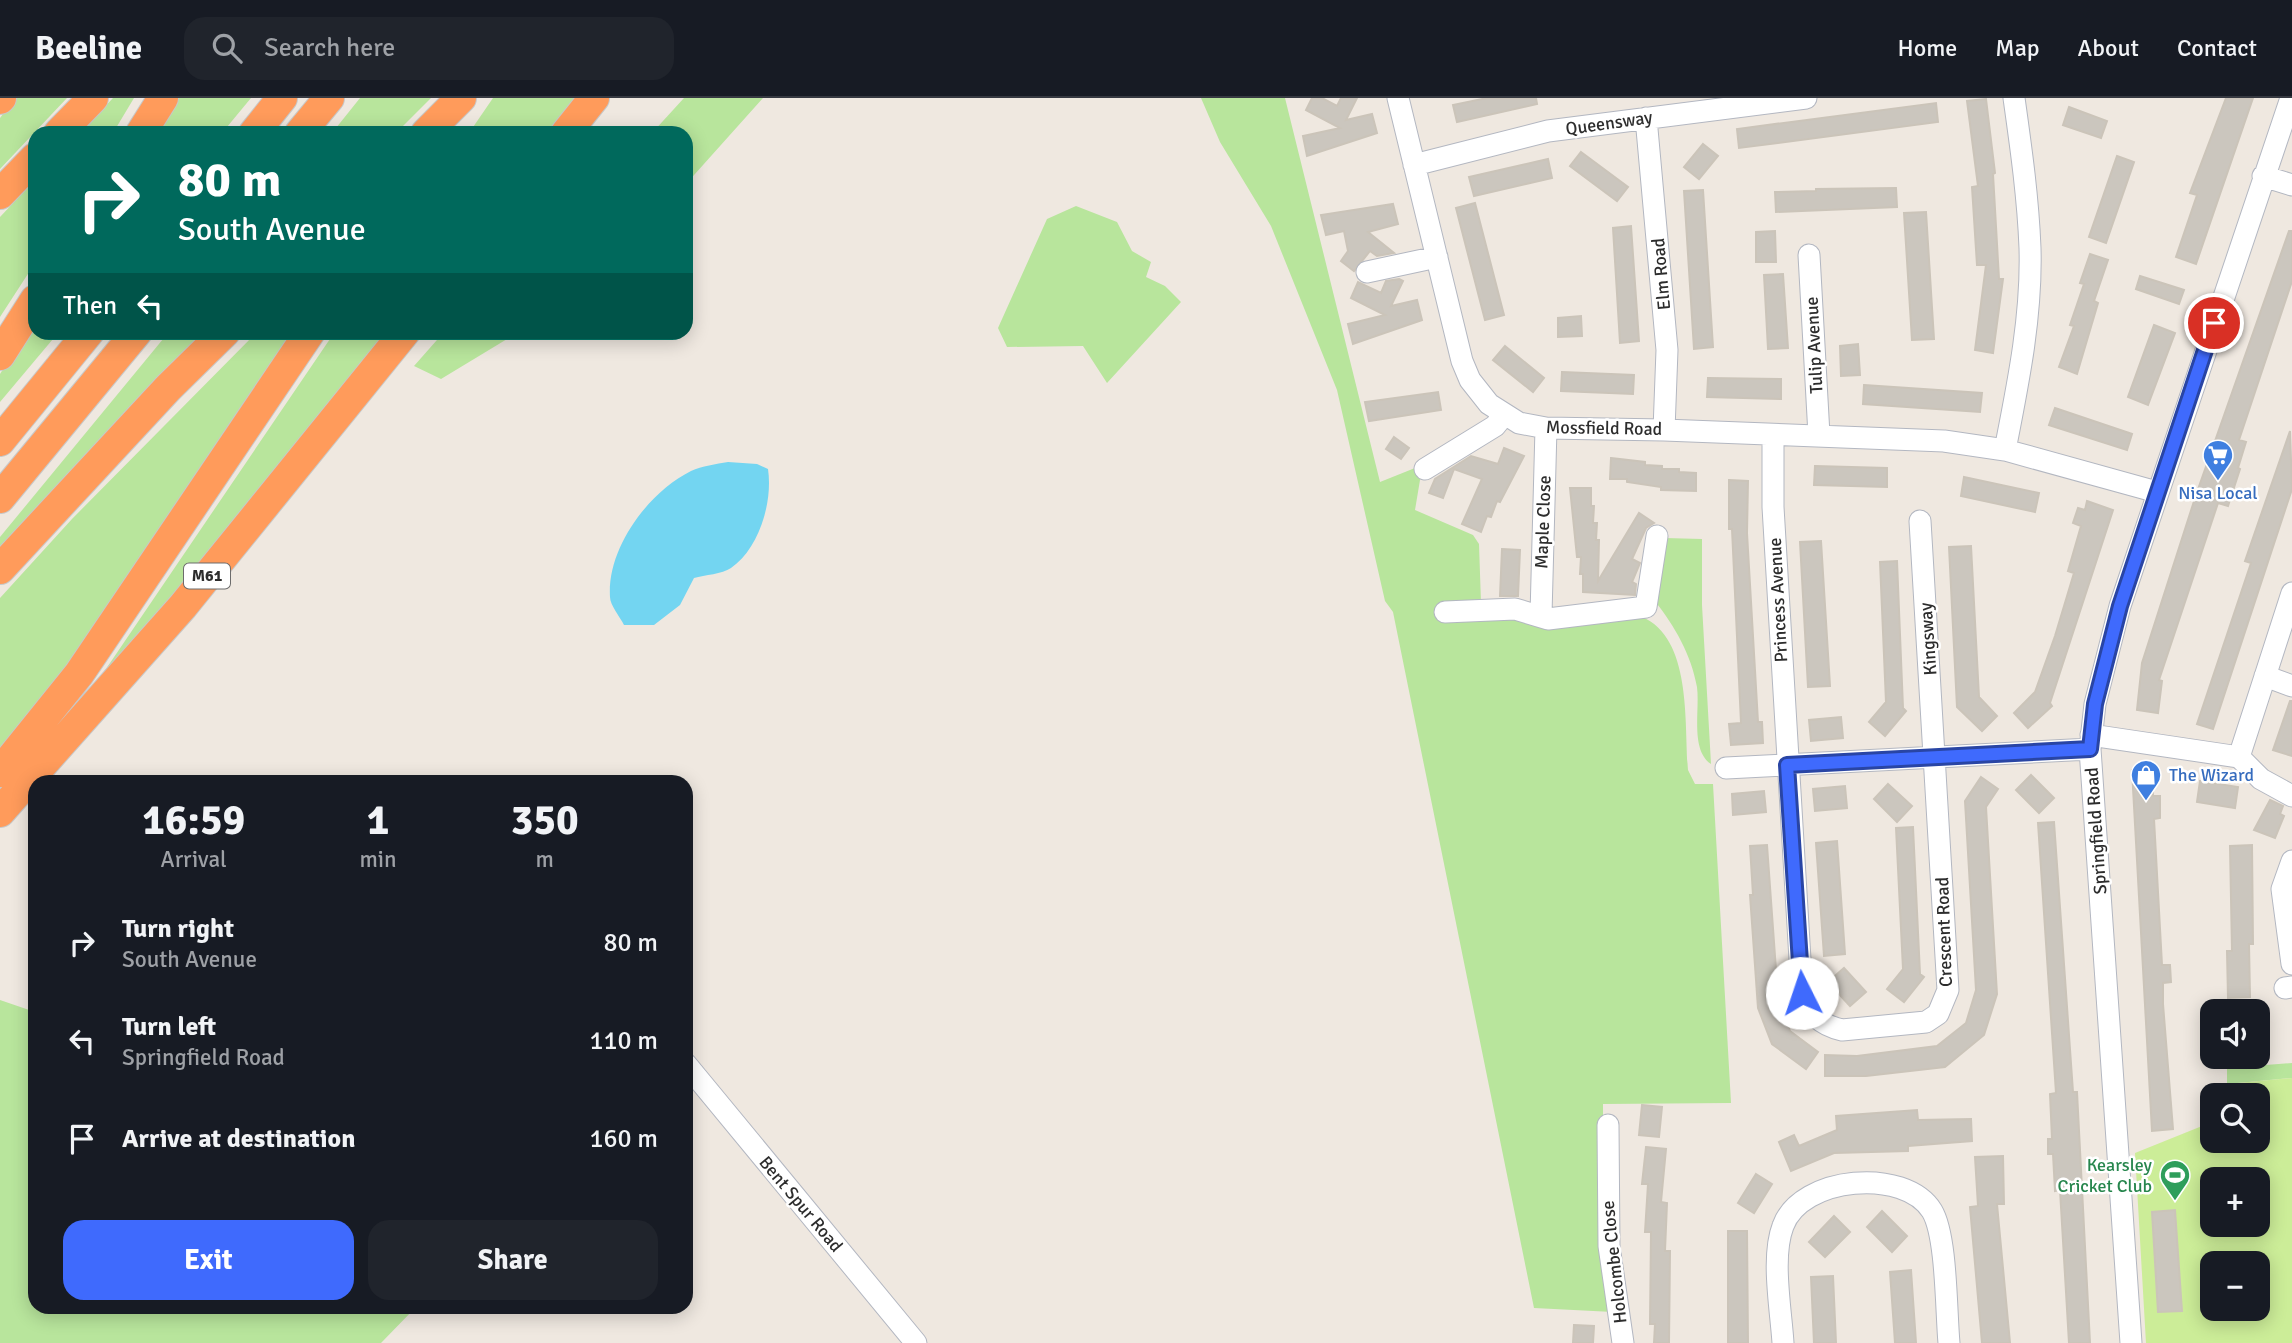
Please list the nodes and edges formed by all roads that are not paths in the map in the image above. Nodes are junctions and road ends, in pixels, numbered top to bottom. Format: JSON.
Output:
{"nodes":[{"id":1,"x":93,"y":98,"type":"edge"},
{"id":2,"x":163,"y":98,"type":"edge"},
{"id":3,"x":282,"y":98,"type":"edge"},
{"id":4,"x":329,"y":98,"type":"edge"},
{"id":5,"x":461,"y":98,"type":"edge"},
{"id":6,"x":467,"y":98,"type":"edge"},
{"id":7,"x":594,"y":98,"type":"edge"},
{"id":8,"x":1398,"y":98,"type":"edge"},
{"id":9,"x":1807,"y":98,"type":"edge"},
{"id":10,"x":2014,"y":98,"type":"edge"},
{"id":11,"x":2291,"y":98,"type":"edge"},
{"id":12,"x":1710,"y":104,"type":"edge"},
{"id":13,"x":1646,"y":118,"type":"junction"},
{"id":14,"x":66,"y":126,"type":"edge"},
{"id":15,"x":145,"y":126,"type":"edge"},
{"id":16,"x":260,"y":126,"type":"edge"},
{"id":17,"x":306,"y":126,"type":"edge"},
{"id":18,"x":433,"y":126,"type":"edge"},
{"id":19,"x":448,"y":126,"type":"edge"},
{"id":20,"x":572,"y":126,"type":"edge"},
{"id":21,"x":28,"y":165,"type":"edge"},
{"id":22,"x":1414,"y":165,"type":"junction"},
{"id":23,"x":2263,"y":176,"type":"junction"},
{"id":24,"x":2292,"y":185,"type":"edge"},
{"id":25,"x":0,"y":194,"type":"edge"},
{"id":26,"x":1809,"y":255,"type":"dead end"},
{"id":27,"x":1437,"y":257,"type":"junction"},
{"id":28,"x":1367,"y":272,"type":"dead end"},
{"id":29,"x":28,"y":311,"type":"edge"},
{"id":30,"x":82,"y":340,"type":"edge"},
{"id":31,"x":129,"y":340,"type":"edge"},
{"id":32,"x":217,"y":340,"type":"edge"},
{"id":33,"x":305,"y":340,"type":"edge"},
{"id":34,"x":399,"y":340,"type":"edge"},
{"id":35,"x":0,"y":355,"type":"edge"},
{"id":36,"x":1504,"y":415,"type":"junction"},
{"id":37,"x":1546,"y":428,"type":"junction"},
{"id":38,"x":1664,"y":430,"type":"junction"},
{"id":39,"x":1773,"y":435,"type":"junction"},
{"id":40,"x":1819,"y":435,"type":"junction"},
{"id":41,"x":0,"y":441,"type":"edge"},
{"id":42,"x":2005,"y":450,"type":"junction"},
{"id":43,"x":1425,"y":468,"type":"dead end"},
{"id":44,"x":2157,"y":492,"type":"junction"},
{"id":45,"x":0,"y":498,"type":"edge"},
{"id":46,"x":1920,"y":521,"type":"dead end"},
{"id":47,"x":1657,"y":536,"type":"dead end"},
{"id":48,"x":0,"y":569,"type":"edge"},
{"id":49,"x":2292,"y":593,"type":"edge"},
{"id":50,"x":1445,"y":612,"type":"dead end"},
{"id":51,"x":1541,"y":615,"type":"junction"},
{"id":52,"x":2265,"y":676,"type":"junction"},
{"id":53,"x":2292,"y":685,"type":"edge"},
{"id":54,"x":2091,"y":742,"type":"junction"},
{"id":55,"x":1935,"y":757,"type":"junction"},
{"id":56,"x":2239,"y":757,"type":"junction"},
{"id":57,"x":1787,"y":765,"type":"junction"},
{"id":58,"x":1726,"y":768,"type":"dead end"},
{"id":59,"x":0,"y":772,"type":"edge"},
{"id":60,"x":33,"y":775,"type":"edge"},
{"id":61,"x":28,"y":780,"type":"edge"},
{"id":62,"x":2292,"y":796,"type":"edge"},
{"id":63,"x":0,"y":812,"type":"edge"},
{"id":64,"x":2292,"y":861,"type":"edge"},
{"id":65,"x":2292,"y":964,"type":"edge"},
{"id":66,"x":693,"y":1072,"type":"edge"},
{"id":67,"x":1614,"y":1135,"type":"dead end"},
{"id":68,"x":916,"y":1343,"type":"edge"},
{"id":69,"x":1623,"y":1343,"type":"edge"},
{"id":70,"x":1783,"y":1343,"type":"edge"},
{"id":71,"x":1949,"y":1343,"type":"edge"},
{"id":72,"x":2131,"y":1343,"type":"edge"}],
"edges":[{"from":1,"to":14,"type":"highway"},
{"from":2,"to":15,"type":"highway"},
{"from":3,"to":16,"type":"highway"},
{"from":4,"to":17,"type":"highway"},
{"from":5,"to":18,"type":"highway"},
{"from":6,"to":19,"type":"highway"},
{"from":7,"to":20,"type":"highway"},
{"from":8,"to":22,"type":"street","name":"Mossfield Road"},
{"from":9,"to":12,"type":"street","name":"Queensway"},
{"from":10,"to":42,"type":"street"},
{"from":11,"to":23,"type":"street","name":"Springfield Road"},
{"from":12,"to":13,"type":"street","name":"Queensway"},
{"from":13,"to":22,"type":"street","name":"Queensway"},
{"from":13,"to":38,"type":"street","name":"Elm Road"},
{"from":21,"to":25,"type":"highway"},
{"from":22,"to":27,"type":"street","name":"Mossfield Road"},
{"from":23,"to":24,"type":"street"},
{"from":23,"to":44,"type":"street","name":"Springfield Road"},
{"from":26,"to":40,"type":"street","name":"Tulip Avenue"},
{"from":27,"to":28,"type":"street"},
{"from":27,"to":36,"type":"street","name":"Mossfield Road"},
{"from":29,"to":35,"type":"highway"},
{"from":30,"to":41,"type":"highway"},
{"from":31,"to":45,"type":"highway"},
{"from":32,"to":48,"type":"highway"},
{"from":33,"to":59,"type":"highway","number":"M61"},
{"from":34,"to":60,"type":"highway","number":"M61"},
{"from":36,"to":37,"type":"street","name":"Mossfield Road"},
{"from":36,"to":43,"type":"street"},
{"from":37,"to":38,"type":"street","name":"Mossfield Road"},
{"from":37,"to":51,"type":"street","name":"Maple Close"},
{"from":38,"to":39,"type":"street","name":"Mossfield Road"},
{"from":39,"to":40,"type":"street","name":"Mossfield Road"},
{"from":39,"to":57,"type":"street","name":"Princess Avenue"},
{"from":40,"to":42,"type":"street","name":"Mossfield Road"},
{"from":42,"to":44,"type":"street","name":"Mossfield Road"},
{"from":44,"to":54,"type":"street","name":"Springfield Road"},
{"from":46,"to":55,"type":"street","name":"Kingsway"},
{"from":47,"to":51,"type":"street"},
{"from":49,"to":52,"type":"street"},
{"from":50,"to":51,"type":"street"},
{"from":52,"to":53,"type":"street"},
{"from":52,"to":56,"type":"street"},
{"from":54,"to":55,"type":"street"},
{"from":54,"to":56,"type":"street"},
{"from":54,"to":72,"type":"street","name":"Springfield Road"},
{"from":55,"to":57,"type":"street"},
{"from":55,"to":57,"type":"street","name":"Crescent Road"},
{"from":56,"to":62,"type":"street"},
{"from":57,"to":58,"type":"street"},
{"from":61,"to":63,"type":"highway","number":"M61"},
{"from":64,"to":65,"type":"street"},
{"from":66,"to":68,"type":"street","name":"Bent Spur Road"},
{"from":67,"to":69,"type":"street","name":"Holcombe Close"},
{"from":70,"to":71,"type":"street"}]}
